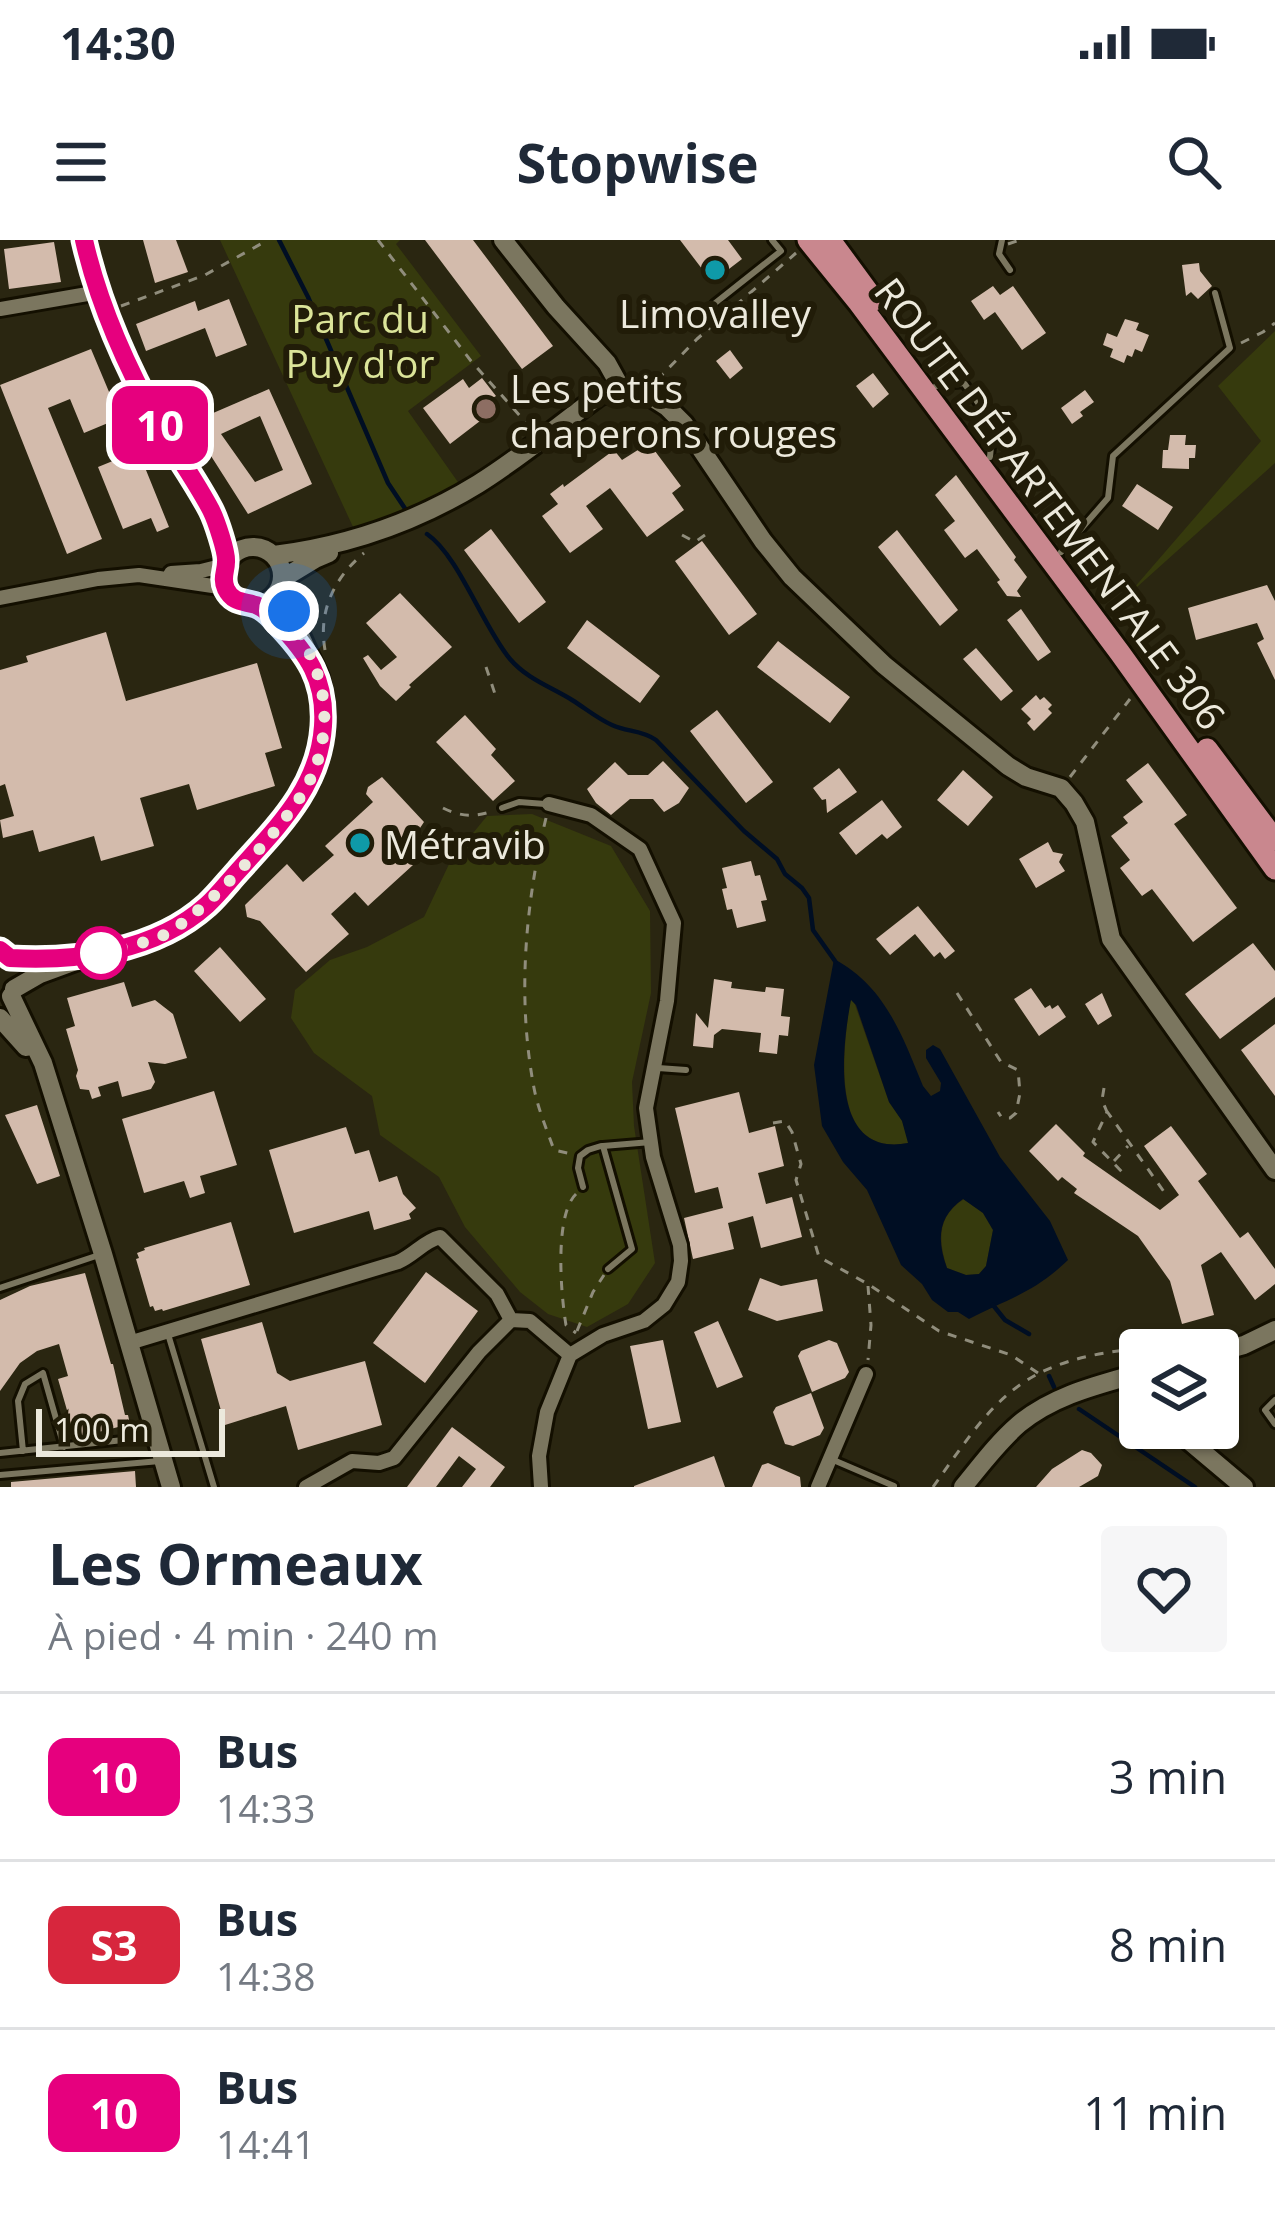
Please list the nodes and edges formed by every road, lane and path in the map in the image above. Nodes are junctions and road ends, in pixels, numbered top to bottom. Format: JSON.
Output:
{"nodes":[{"id":1,"x":83,"y":240,"type":"edge"},
{"id":2,"x":268,"y":240,"type":"edge"},
{"id":3,"x":378,"y":240,"type":"edge"},
{"id":4,"x":503,"y":240,"type":"edge"},
{"id":5,"x":772,"y":240,"type":"edge"},
{"id":6,"x":809,"y":240,"type":"edge"},
{"id":7,"x":830,"y":240,"type":"edge"},
{"id":8,"x":1001,"y":240,"type":"edge"},
{"id":9,"x":1010,"y":270,"type":"dead end"},
{"id":10,"x":98,"y":292,"type":"junction"},
{"id":11,"x":1215,"y":293,"type":"dead end"},
{"id":12,"x":714,"y":304,"type":"dead end"},
{"id":13,"x":114,"y":308,"type":"dead end"},
{"id":14,"x":0,"y":309,"type":"edge"},
{"id":15,"x":1275,"y":323,"type":"edge"},
{"id":16,"x":1231,"y":348,"type":"junction"},
{"id":17,"x":656,"y":381,"type":"dead end"},
{"id":18,"x":622,"y":390,"type":"junction"},
{"id":19,"x":533,"y":433,"type":"dead end"},
{"id":20,"x":214,"y":514,"type":"junction"},
{"id":21,"x":712,"y":530,"type":"dead end"},
{"id":22,"x":682,"y":535,"type":"dead end"},
{"id":23,"x":370,"y":541,"type":"junction"},
{"id":24,"x":251,"y":546,"type":"junction"},
{"id":25,"x":1061,"y":552,"type":"junction"},
{"id":26,"x":274,"y":555,"type":"junction"},
{"id":27,"x":226,"y":562,"type":"junction"},
{"id":28,"x":139,"y":575,"type":"junction"},
{"id":29,"x":281,"y":584,"type":"junction"},
{"id":30,"x":226,"y":588,"type":"junction"},
{"id":31,"x":0,"y":598,"type":"edge"},
{"id":32,"x":256,"y":605,"type":"junction"},
{"id":33,"x":326,"y":657,"type":"dead end"},
{"id":34,"x":486,"y":667,"type":"dead end"},
{"id":35,"x":319,"y":677,"type":"junction"},
{"id":36,"x":1142,"y":684,"type":"junction"},
{"id":37,"x":497,"y":700,"type":"dead end"},
{"id":38,"x":1061,"y":788,"type":"junction"},
{"id":39,"x":549,"y":804,"type":"junction"},
{"id":40,"x":443,"y":808,"type":"dead end"},
{"id":41,"x":502,"y":808,"type":"joint"},
{"id":42,"x":1270,"y":829,"type":"edge"},
{"id":43,"x":1275,"y":869,"type":"edge"},
{"id":44,"x":3,"y":951,"type":"edge"},
{"id":45,"x":89,"y":956,"type":"junction"},
{"id":46,"x":957,"y":993,"type":"dead end"},
{"id":47,"x":8,"y":996,"type":"edge"},
{"id":48,"x":0,"y":1018,"type":"edge"},
{"id":49,"x":654,"y":1067,"type":"junction"},
{"id":50,"x":686,"y":1070,"type":"dead end"},
{"id":51,"x":48,"y":1081,"type":"junction"},
{"id":52,"x":1104,"y":1088,"type":"dead end"},
{"id":53,"x":1106,"y":1110,"type":"junction"},
{"id":54,"x":998,"y":1112,"type":"dead end"},
{"id":55,"x":773,"y":1123,"type":"dead end"},
{"id":56,"x":651,"y":1142,"type":"junction"},
{"id":57,"x":1130,"y":1144,"type":"junction"},
{"id":58,"x":603,"y":1146,"type":"junction"},
{"id":59,"x":580,"y":1156,"type":"junction"},
{"id":60,"x":1113,"y":1163,"type":"junction"},
{"id":61,"x":1275,"y":1170,"type":"edge"},
{"id":62,"x":1124,"y":1174,"type":"dead end"},
{"id":63,"x":584,"y":1187,"type":"joint"},
{"id":64,"x":1167,"y":1196,"type":"dead end"},
{"id":65,"x":103,"y":1254,"type":"junction"},
{"id":66,"x":608,"y":1269,"type":"joint"},
{"id":67,"x":868,"y":1284,"type":"junction"},
{"id":68,"x":0,"y":1288,"type":"edge"},
{"id":69,"x":511,"y":1320,"type":"junction"},
{"id":70,"x":167,"y":1330,"type":"junction"},
{"id":71,"x":1275,"y":1330,"type":"edge"},
{"id":72,"x":129,"y":1343,"type":"junction"},
{"id":73,"x":1239,"y":1346,"type":"edge"},
{"id":74,"x":570,"y":1355,"type":"junction"},
{"id":75,"x":1038,"y":1373,"type":"dead end"},
{"id":76,"x":866,"y":1374,"type":"joint"},
{"id":77,"x":1119,"y":1380,"type":"edge"},
{"id":78,"x":1275,"y":1400,"type":"edge"},
{"id":79,"x":1275,"y":1424,"type":"edge"},
{"id":80,"x":156,"y":1436,"type":"junction"},
{"id":81,"x":64,"y":1447,"type":"junction"},
{"id":82,"x":1199,"y":1449,"type":"edge"},
{"id":83,"x":23,"y":1451,"type":"junction"},
{"id":84,"x":0,"y":1453,"type":"edge"},
{"id":85,"x":831,"y":1459,"type":"junction"},
{"id":86,"x":164,"y":1460,"type":"junction"},
{"id":87,"x":0,"y":1475,"type":"edge"},
{"id":88,"x":894,"y":1486,"type":"edge"},
{"id":89,"x":171,"y":1487,"type":"edge"},
{"id":90,"x":214,"y":1487,"type":"edge"},
{"id":91,"x":307,"y":1487,"type":"edge"},
{"id":92,"x":541,"y":1487,"type":"edge"},
{"id":93,"x":818,"y":1487,"type":"edge"},
{"id":94,"x":962,"y":1487,"type":"edge"},
{"id":95,"x":1243,"y":1487,"type":"edge"}],
"edges":[{"from":1,"to":10,"type":"street"},
{"from":2,"to":13,"type":"path"},
{"from":3,"to":19,"type":"path"},
{"from":4,"to":18,"type":"street"},
{"from":5,"to":12,"type":"lane"},
{"from":6,"to":17,"type":"path"},
{"from":6,"to":36,"type":"main road","name":"ROUTE DÉPARTEMENTALE 306"},
{"from":7,"to":25,"type":"main road","name":"ROUTE DÉPARTEMENTALE 306"},
{"from":8,"to":9,"type":"lane"},
{"from":10,"to":14,"type":"street"},
{"from":10,"to":20,"type":"street"},
{"from":11,"to":16,"type":"lane"},
{"from":15,"to":16,"type":"path"},
{"from":16,"to":25,"type":"lane"},
{"from":18,"to":23,"type":"street"},
{"from":18,"to":38,"type":"street"},
{"from":20,"to":24,"type":"street"},
{"from":20,"to":27,"type":"street"},
{"from":21,"to":22,"type":"path"},
{"from":23,"to":26,"type":"street"},
{"from":23,"to":29,"type":"street"},
{"from":23,"to":33,"type":"path"},
{"from":24,"to":26,"type":"street"},
{"from":24,"to":27,"type":"street"},
{"from":25,"to":42,"type":"main road","name":"ROUTE DÉPARTEMENTALE 306"},
{"from":26,"to":29,"type":"street"},
{"from":27,"to":28,"type":"street"},
{"from":27,"to":30,"type":"street"},
{"from":28,"to":30,"type":"street"},
{"from":28,"to":31,"type":"street"},
{"from":29,"to":32,"type":"street"},
{"from":29,"to":35,"type":"street"},
{"from":30,"to":32,"type":"street"},
{"from":32,"to":35,"type":"street"},
{"from":34,"to":37,"type":"path"},
{"from":35,"to":45,"type":"street"},
{"from":36,"to":38,"type":"path"},
{"from":36,"to":43,"type":"main road","name":"ROUTE DÉPARTEMENTALE 306"},
{"from":38,"to":61,"type":"street"},
{"from":39,"to":41,"type":"lane"},
{"from":39,"to":49,"type":"street"},
{"from":39,"to":59,"type":"path"},
{"from":40,"to":41,"type":"path"},
{"from":44,"to":45,"type":"street"},
{"from":44,"to":47,"type":"street"},
{"from":45,"to":47,"type":"street"},
{"from":46,"to":54,"type":"path"},
{"from":47,"to":51,"type":"street"},
{"from":48,"to":51,"type":"street"},
{"from":49,"to":50,"type":"lane"},
{"from":49,"to":56,"type":"street"},
{"from":51,"to":65,"type":"street"},
{"from":52,"to":53,"type":"path"},
{"from":53,"to":57,"type":"path"},
{"from":53,"to":60,"type":"path"},
{"from":55,"to":67,"type":"path"},
{"from":56,"to":58,"type":"lane"},
{"from":56,"to":74,"type":"street"},
{"from":57,"to":60,"type":"path"},
{"from":57,"to":64,"type":"path"},
{"from":58,"to":59,"type":"lane"},
{"from":58,"to":66,"type":"lane"},
{"from":59,"to":63,"type":"lane"},
{"from":60,"to":62,"type":"path"},
{"from":63,"to":66,"type":"path"},
{"from":65,"to":68,"type":"lane"},
{"from":65,"to":72,"type":"street"},
{"from":67,"to":75,"type":"path"},
{"from":67,"to":76,"type":"path"},
{"from":69,"to":70,"type":"street"},
{"from":69,"to":74,"type":"street"},
{"from":69,"to":91,"type":"street"},
{"from":70,"to":72,"type":"street"},
{"from":70,"to":90,"type":"lane"},
{"from":71,"to":73,"type":"street"},
{"from":72,"to":80,"type":"street"},
{"from":74,"to":92,"type":"street"},
{"from":76,"to":85,"type":"street"},
{"from":77,"to":94,"type":"street"},
{"from":78,"to":79,"type":"lane"},
{"from":80,"to":81,"type":"lane"},
{"from":80,"to":86,"type":"street"},
{"from":81,"to":83,"type":"lane"},
{"from":81,"to":83,"type":"lane"},
{"from":82,"to":95,"type":"street"},
{"from":83,"to":84,"type":"lane"},
{"from":85,"to":88,"type":"lane"},
{"from":85,"to":93,"type":"street"},
{"from":86,"to":87,"type":"lane"},
{"from":86,"to":89,"type":"street"}]}
